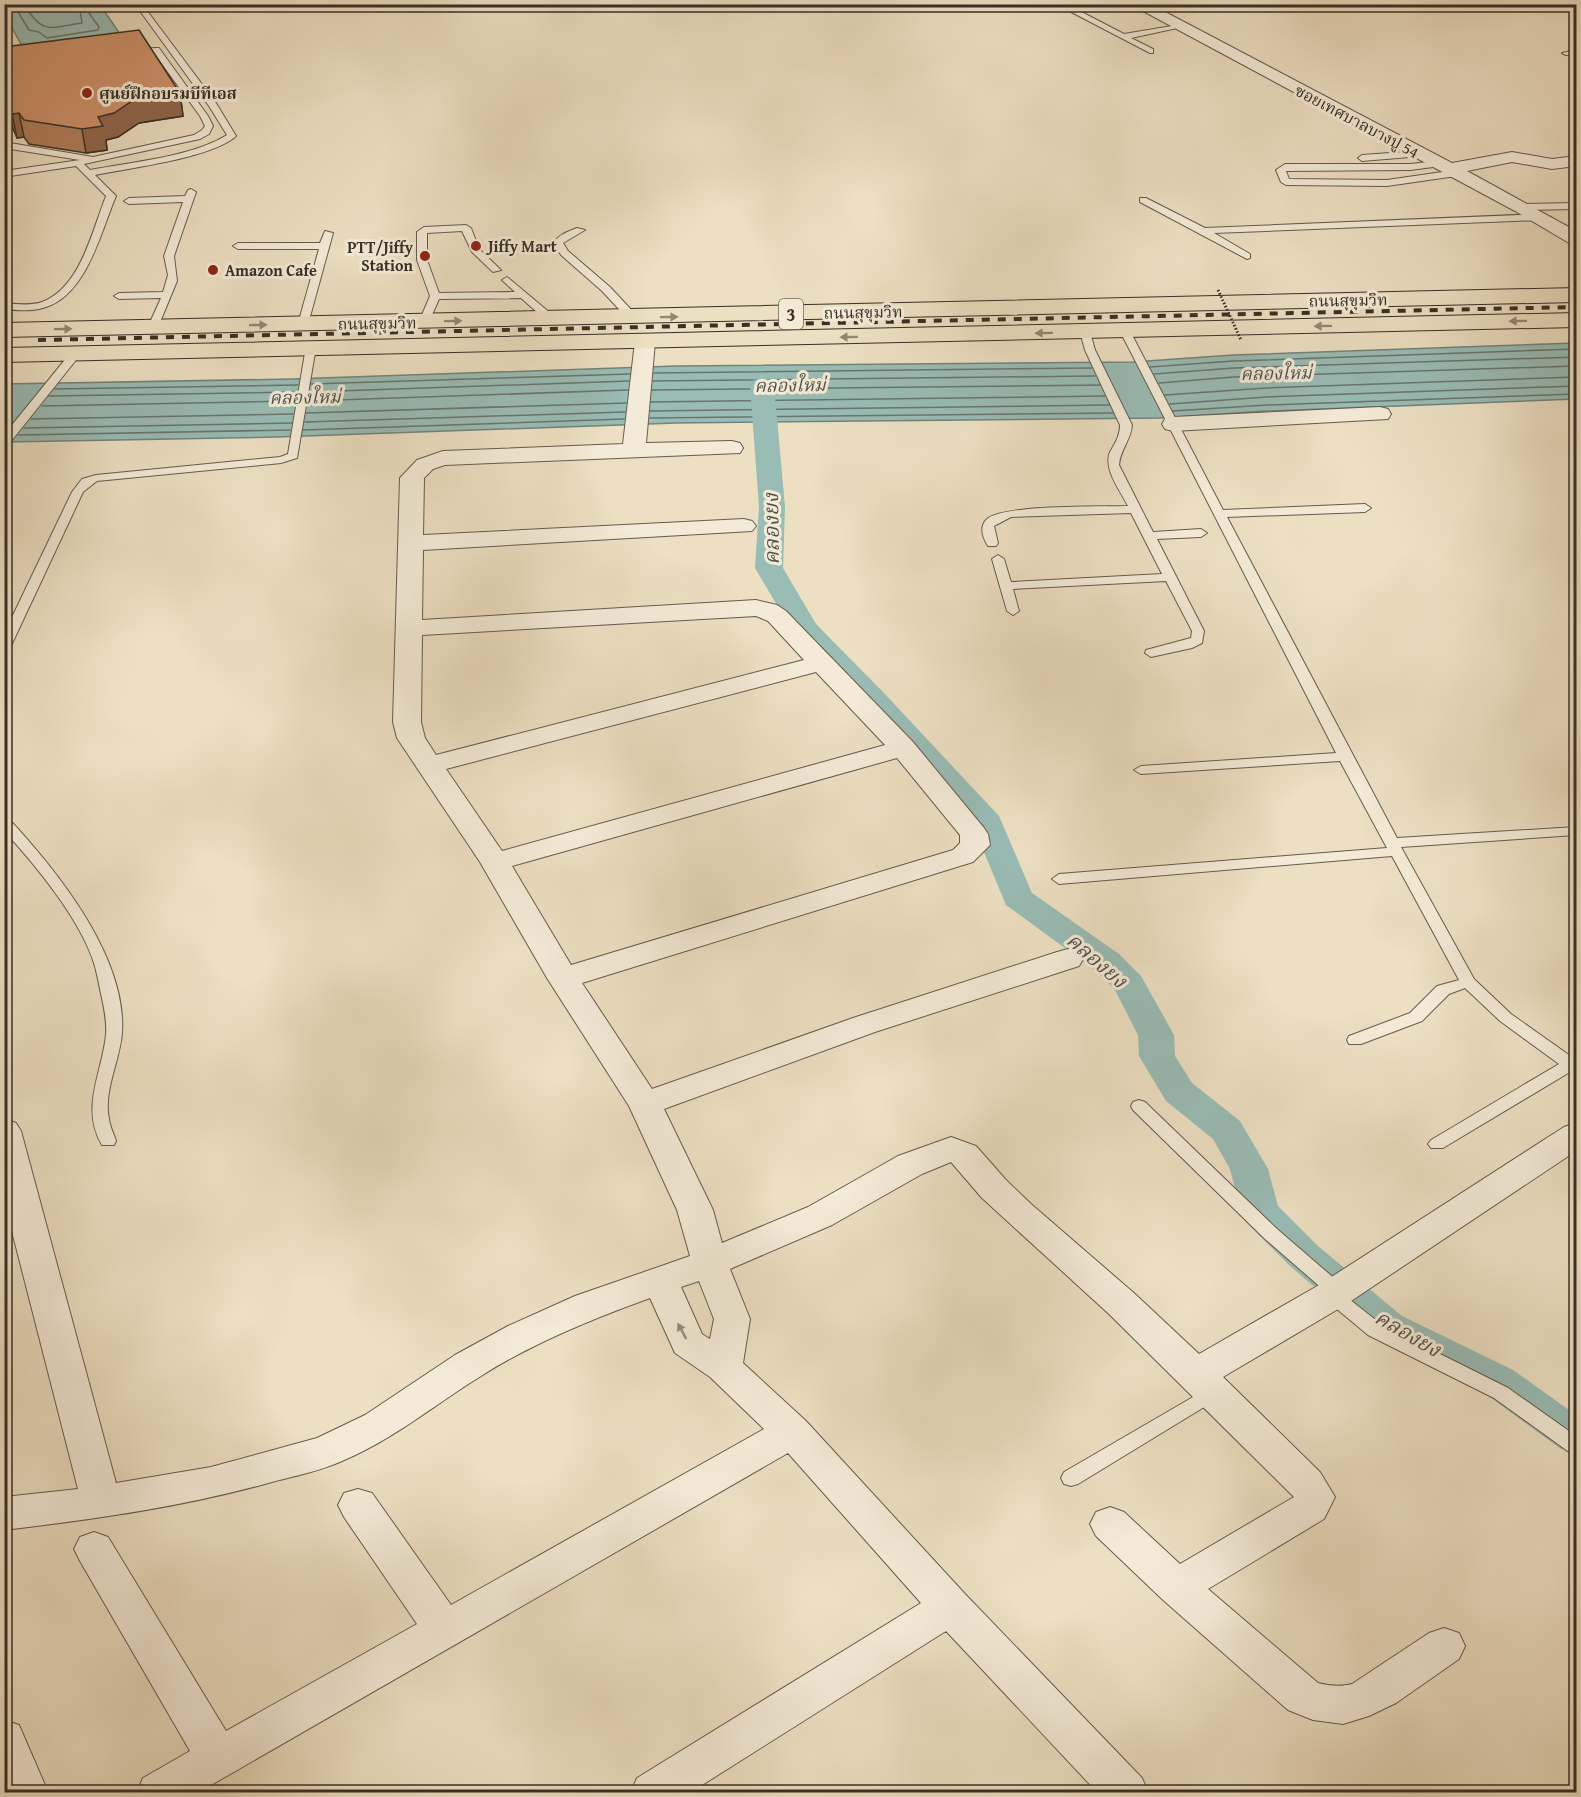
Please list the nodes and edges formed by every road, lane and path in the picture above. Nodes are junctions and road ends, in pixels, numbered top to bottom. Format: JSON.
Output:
{"nodes":[{"id":1,"x":138,"y":4,"type":"edge"},
{"id":2,"x":1059,"y":4,"type":"edge"},
{"id":3,"x":1146,"y":5,"type":"edge"},
{"id":4,"x":1178,"y":27,"type":"junction"},
{"id":5,"x":1123,"y":37,"type":"junction"},
{"id":6,"x":1150,"y":51,"type":"dead end"},
{"id":7,"x":119,"y":52,"type":"edge"},
{"id":8,"x":1576,"y":52,"type":"edge"},
{"id":9,"x":1566,"y":53,"type":"dead end"},
{"id":10,"x":4,"y":145,"type":"edge"},
{"id":11,"x":1419,"y":154,"type":"junction"},
{"id":12,"x":1355,"y":159,"type":"dead end"},
{"id":13,"x":92,"y":160,"type":"junction"},
{"id":14,"x":1576,"y":161,"type":"edge"},
{"id":15,"x":78,"y":163,"type":"junction"},
{"id":16,"x":1401,"y":168,"type":"junction"},
{"id":17,"x":1447,"y":169,"type":"junction"},
{"id":18,"x":4,"y":174,"type":"edge"},
{"id":19,"x":92,"y":175,"type":"junction"},
{"id":20,"x":1412,"y":181,"type":"junction"},
{"id":21,"x":1143,"y":200,"type":"dead end"},
{"id":22,"x":129,"y":201,"type":"dead end"},
{"id":23,"x":1576,"y":206,"type":"edge"},
{"id":24,"x":1522,"y":207,"type":"junction"},
{"id":25,"x":1541,"y":217,"type":"junction"},
{"id":26,"x":580,"y":230,"type":"dead end"},
{"id":27,"x":1203,"y":231,"type":"junction"},
{"id":28,"x":327,"y":233,"type":"dead end"},
{"id":29,"x":1576,"y":239,"type":"edge"},
{"id":30,"x":238,"y":246,"type":"dead end"},
{"id":31,"x":324,"y":246,"type":"junction"},
{"id":32,"x":1247,"y":256,"type":"dead end"},
{"id":33,"x":496,"y":270,"type":"dead end"},
{"id":34,"x":507,"y":280,"type":"dead end"},
{"id":35,"x":1218,"y":290,"type":"dead end"},
{"id":36,"x":166,"y":295,"type":"junction"},
{"id":37,"x":524,"y":295,"type":"junction"},
{"id":38,"x":1576,"y":295,"type":"edge"},
{"id":39,"x":119,"y":296,"type":"dead end"},
{"id":40,"x":435,"y":296,"type":"junction"},
{"id":41,"x":4,"y":306,"type":"edge"},
{"id":42,"x":633,"y":318,"type":"junction"},
{"id":43,"x":551,"y":319,"type":"junction"},
{"id":44,"x":1576,"y":320,"type":"edge"},
{"id":45,"x":424,"y":322,"type":"junction"},
{"id":46,"x":303,"y":324,"type":"junction"},
{"id":47,"x":153,"y":327,"type":"junction"},
{"id":48,"x":4,"y":330,"type":"edge"},
{"id":49,"x":1129,"y":340,"type":"junction"},
{"id":50,"x":1241,"y":340,"type":"dead end"},
{"id":51,"x":1088,"y":341,"type":"junction"},
{"id":52,"x":645,"y":349,"type":"junction"},
{"id":53,"x":76,"y":353,"type":"junction"},
{"id":54,"x":4,"y":354,"type":"edge"},
{"id":55,"x":309,"y":358,"type":"junction"},
{"id":56,"x":1380,"y":414,"type":"dead end"},
{"id":57,"x":1171,"y":422,"type":"junction"},
{"id":58,"x":5,"y":443,"type":"edge"},
{"id":59,"x":634,"y":443,"type":"junction"},
{"id":60,"x":732,"y":448,"type":"dead end"},
{"id":61,"x":1365,"y":508,"type":"dead end"},
{"id":62,"x":1136,"y":509,"type":"junction"},
{"id":63,"x":1219,"y":514,"type":"junction"},
{"id":64,"x":744,"y":526,"type":"dead end"},
{"id":65,"x":1201,"y":533,"type":"dead end"},
{"id":66,"x":1149,"y":536,"type":"junction"},
{"id":67,"x":410,"y":543,"type":"junction"},
{"id":68,"x":992,"y":543,"type":"dead end"},
{"id":69,"x":998,"y":559,"type":"dead end"},
{"id":70,"x":1169,"y":577,"type":"junction"},
{"id":71,"x":1006,"y":586,"type":"junction"},
{"id":72,"x":1013,"y":611,"type":"dead end"},
{"id":73,"x":409,"y":628,"type":"junction"},
{"id":74,"x":4,"y":648,"type":"edge"},
{"id":75,"x":1151,"y":653,"type":"dead end"},
{"id":76,"x":822,"y":663,"type":"junction"},
{"id":77,"x":903,"y":748,"type":"junction"},
{"id":78,"x":1345,"y":758,"type":"junction"},
{"id":79,"x":429,"y":765,"type":"junction"},
{"id":80,"x":1141,"y":770,"type":"dead end"},
{"id":81,"x":4,"y":822,"type":"edge"},
{"id":82,"x":1576,"y":831,"type":"edge"},
{"id":83,"x":1396,"y":847,"type":"junction"},
{"id":84,"x":495,"y":862,"type":"junction"},
{"id":85,"x":1059,"y":879,"type":"dead end"},
{"id":86,"x":1068,"y":959,"type":"dead end"},
{"id":87,"x":563,"y":978,"type":"junction"},
{"id":88,"x":1468,"y":982,"type":"junction"},
{"id":89,"x":1355,"y":1040,"type":"dead end"},
{"id":90,"x":1574,"y":1066,"type":"edge"},
{"id":91,"x":645,"y":1104,"type":"junction"},
{"id":92,"x":1139,"y":1106,"type":"dead end"},
{"id":93,"x":4,"y":1131,"type":"edge"},
{"id":94,"x":1576,"y":1136,"type":"edge"},
{"id":95,"x":108,"y":1141,"type":"dead end"},
{"id":96,"x":1437,"y":1144,"type":"dead end"},
{"id":97,"x":708,"y":1254,"type":"junction"},
{"id":98,"x":660,"y":1280,"type":"junction"},
{"id":99,"x":1340,"y":1289,"type":"junction"},
{"id":100,"x":723,"y":1366,"type":"junction"},
{"id":101,"x":1204,"y":1383,"type":"junction"},
{"id":102,"x":792,"y":1432,"type":"junction"},
{"id":103,"x":1576,"y":1446,"type":"edge"},
{"id":104,"x":1071,"y":1478,"type":"dead end"},
{"id":105,"x":97,"y":1485,"type":"junction"},
{"id":106,"x":358,"y":1505,"type":"dead end"},
{"id":107,"x":4,"y":1514,"type":"edge"},
{"id":108,"x":1110,"y":1524,"type":"dead end"},
{"id":109,"x":94,"y":1549,"type":"dead end"},
{"id":110,"x":1177,"y":1587,"type":"junction"},
{"id":111,"x":950,"y":1607,"type":"junction"},
{"id":112,"x":444,"y":1629,"type":"junction"},
{"id":113,"x":1444,"y":1646,"type":"dead end"},
{"id":114,"x":4,"y":1739,"type":"edge"},
{"id":115,"x":218,"y":1758,"type":"junction"},
{"id":116,"x":26,"y":1792,"type":"edge"},
{"id":117,"x":159,"y":1792,"type":"edge"},
{"id":118,"x":653,"y":1792,"type":"edge"},
{"id":119,"x":1123,"y":1792,"type":"edge"}],
"edges":[{"from":1,"to":19,"type":"lane"},
{"from":2,"to":5,"type":"lane"},
{"from":3,"to":4,"type":"street","name":"ซอยเทศบาลบางปู 54"},
{"from":4,"to":5,"type":"lane"},
{"from":4,"to":11,"type":"street","name":"ซอยเทศบาลบางปู 54"},
{"from":5,"to":6,"type":"lane"},
{"from":7,"to":13,"type":"lane"},
{"from":8,"to":9,"type":"lane"},
{"from":10,"to":13,"type":"lane"},
{"from":11,"to":12,"type":"lane"},
{"from":11,"to":17,"type":"street","name":"ซอยเทศบาลบางปู 54"},
{"from":13,"to":15,"type":"lane"},
{"from":14,"to":17,"type":"street"},
{"from":15,"to":18,"type":"lane"},
{"from":15,"to":19,"type":"lane"},
{"from":16,"to":17,"type":"lane"},
{"from":16,"to":20,"type":"lane"},
{"from":16,"to":20,"type":"lane"},
{"from":17,"to":20,"type":"lane"},
{"from":17,"to":24,"type":"street","name":"ซอยเทศบาลบางปู 54"},
{"from":19,"to":41,"type":"lane"},
{"from":21,"to":27,"type":"lane"},
{"from":22,"to":36,"type":"lane"},
{"from":23,"to":24,"type":"lane"},
{"from":24,"to":25,"type":"street","name":"ซอยเทศบาลบางปู 54"},
{"from":25,"to":27,"type":"lane"},
{"from":25,"to":29,"type":"street","name":"ซอยเทศบาลบางปู 54"},
{"from":26,"to":42,"type":"lane"},
{"from":27,"to":32,"type":"lane"},
{"from":28,"to":31,"type":"lane"},
{"from":30,"to":31,"type":"lane"},
{"from":31,"to":46,"type":"lane"},
{"from":33,"to":40,"type":"lane"},
{"from":34,"to":37,"type":"lane"},
{"from":35,"to":50,"type":"path","bridge":true},
{"from":36,"to":39,"type":"lane"},
{"from":36,"to":47,"type":"lane"},
{"from":37,"to":40,"type":"lane"},
{"from":37,"to":43,"type":"lane"},
{"from":42,"to":38,"type":"highway","name":"ถนนสุขุมวิท","number":"3","one_way":true},
{"from":40,"to":45,"type":"lane"},
{"from":42,"to":43,"type":"highway","name":"ถนนสุขุมวิท","number":"3"},
{"from":45,"to":43,"type":"highway","name":"ถนนสุขุมวิท","number":"3","one_way":true},
{"from":44,"to":49,"type":"highway","name":"ถนนสุขุมวิท","number":"3","one_way":true},
{"from":45,"to":46,"type":"highway","name":"ถนนสุขุมวิท","number":"3"},
{"from":47,"to":46,"type":"highway","name":"ถนนสุขุมวิท","number":"3","one_way":true},
{"from":48,"to":47,"type":"highway","name":"ถนนสุขุมวิท","number":"3","one_way":true},
{"from":49,"to":51,"type":"highway","name":"ถนนสุขุมวิท","number":"3"},
{"from":49,"to":57,"type":"lane"},
{"from":51,"to":52,"type":"highway","name":"ถนนสุขุมวิท","number":"3","one_way":true},
{"from":51,"to":62,"type":"lane"},
{"from":52,"to":55,"type":"highway","name":"ถนนสุขุมวิท","number":"3"},
{"from":52,"to":59,"type":"street"},
{"from":53,"to":54,"type":"highway","name":"ถนนสุขุมวิท","number":"3"},
{"from":53,"to":55,"type":"highway","name":"ถนนสุขุมวิท","number":"3"},
{"from":53,"to":58,"type":"lane"},
{"from":55,"to":74,"type":"lane"},
{"from":56,"to":57,"type":"street"},
{"from":57,"to":63,"type":"lane"},
{"from":59,"to":60,"type":"street"},
{"from":59,"to":67,"type":"street"},
{"from":61,"to":63,"type":"lane"},
{"from":62,"to":66,"type":"lane"},
{"from":62,"to":68,"type":"lane"},
{"from":63,"to":78,"type":"lane"},
{"from":64,"to":67,"type":"street"},
{"from":65,"to":66,"type":"lane"},
{"from":66,"to":70,"type":"lane"},
{"from":67,"to":73,"type":"street"},
{"from":69,"to":71,"type":"lane"},
{"from":70,"to":71,"type":"lane"},
{"from":70,"to":75,"type":"lane"},
{"from":71,"to":72,"type":"lane"},
{"from":73,"to":76,"type":"street"},
{"from":73,"to":79,"type":"street"},
{"from":76,"to":77,"type":"street"},
{"from":76,"to":79,"type":"street"},
{"from":77,"to":84,"type":"street"},
{"from":77,"to":87,"type":"street"},
{"from":78,"to":80,"type":"lane"},
{"from":78,"to":83,"type":"lane"},
{"from":79,"to":84,"type":"street"},
{"from":81,"to":95,"type":"lane"},
{"from":82,"to":83,"type":"lane"},
{"from":83,"to":85,"type":"lane"},
{"from":83,"to":88,"type":"lane"},
{"from":84,"to":87,"type":"street"},
{"from":86,"to":91,"type":"street"},
{"from":87,"to":91,"type":"street"},
{"from":88,"to":89,"type":"lane"},
{"from":88,"to":90,"type":"lane"},
{"from":90,"to":96,"type":"lane"},
{"from":91,"to":97,"type":"street"},
{"from":92,"to":99,"type":"lane"},
{"from":93,"to":105,"type":"street"},
{"from":94,"to":99,"type":"street"},
{"from":97,"to":98,"type":"street"},
{"from":97,"to":100,"type":"street"},
{"from":97,"to":101,"type":"street"},
{"from":100,"to":98,"type":"street","one_way":true},
{"from":98,"to":105,"type":"street"},
{"from":99,"to":101,"type":"street"},
{"from":99,"to":103,"type":"lane"},
{"from":100,"to":102,"type":"street"},
{"from":101,"to":104,"type":"lane"},
{"from":101,"to":110,"type":"street"},
{"from":102,"to":111,"type":"street"},
{"from":102,"to":112,"type":"street"},
{"from":105,"to":107,"type":"street"},
{"from":106,"to":112,"type":"street"},
{"from":108,"to":110,"type":"street"},
{"from":109,"to":115,"type":"street"},
{"from":110,"to":113,"type":"street"},
{"from":111,"to":118,"type":"street"},
{"from":111,"to":119,"type":"street"},
{"from":112,"to":115,"type":"street"},
{"from":114,"to":116,"type":"street"},
{"from":115,"to":117,"type":"street"}]}
